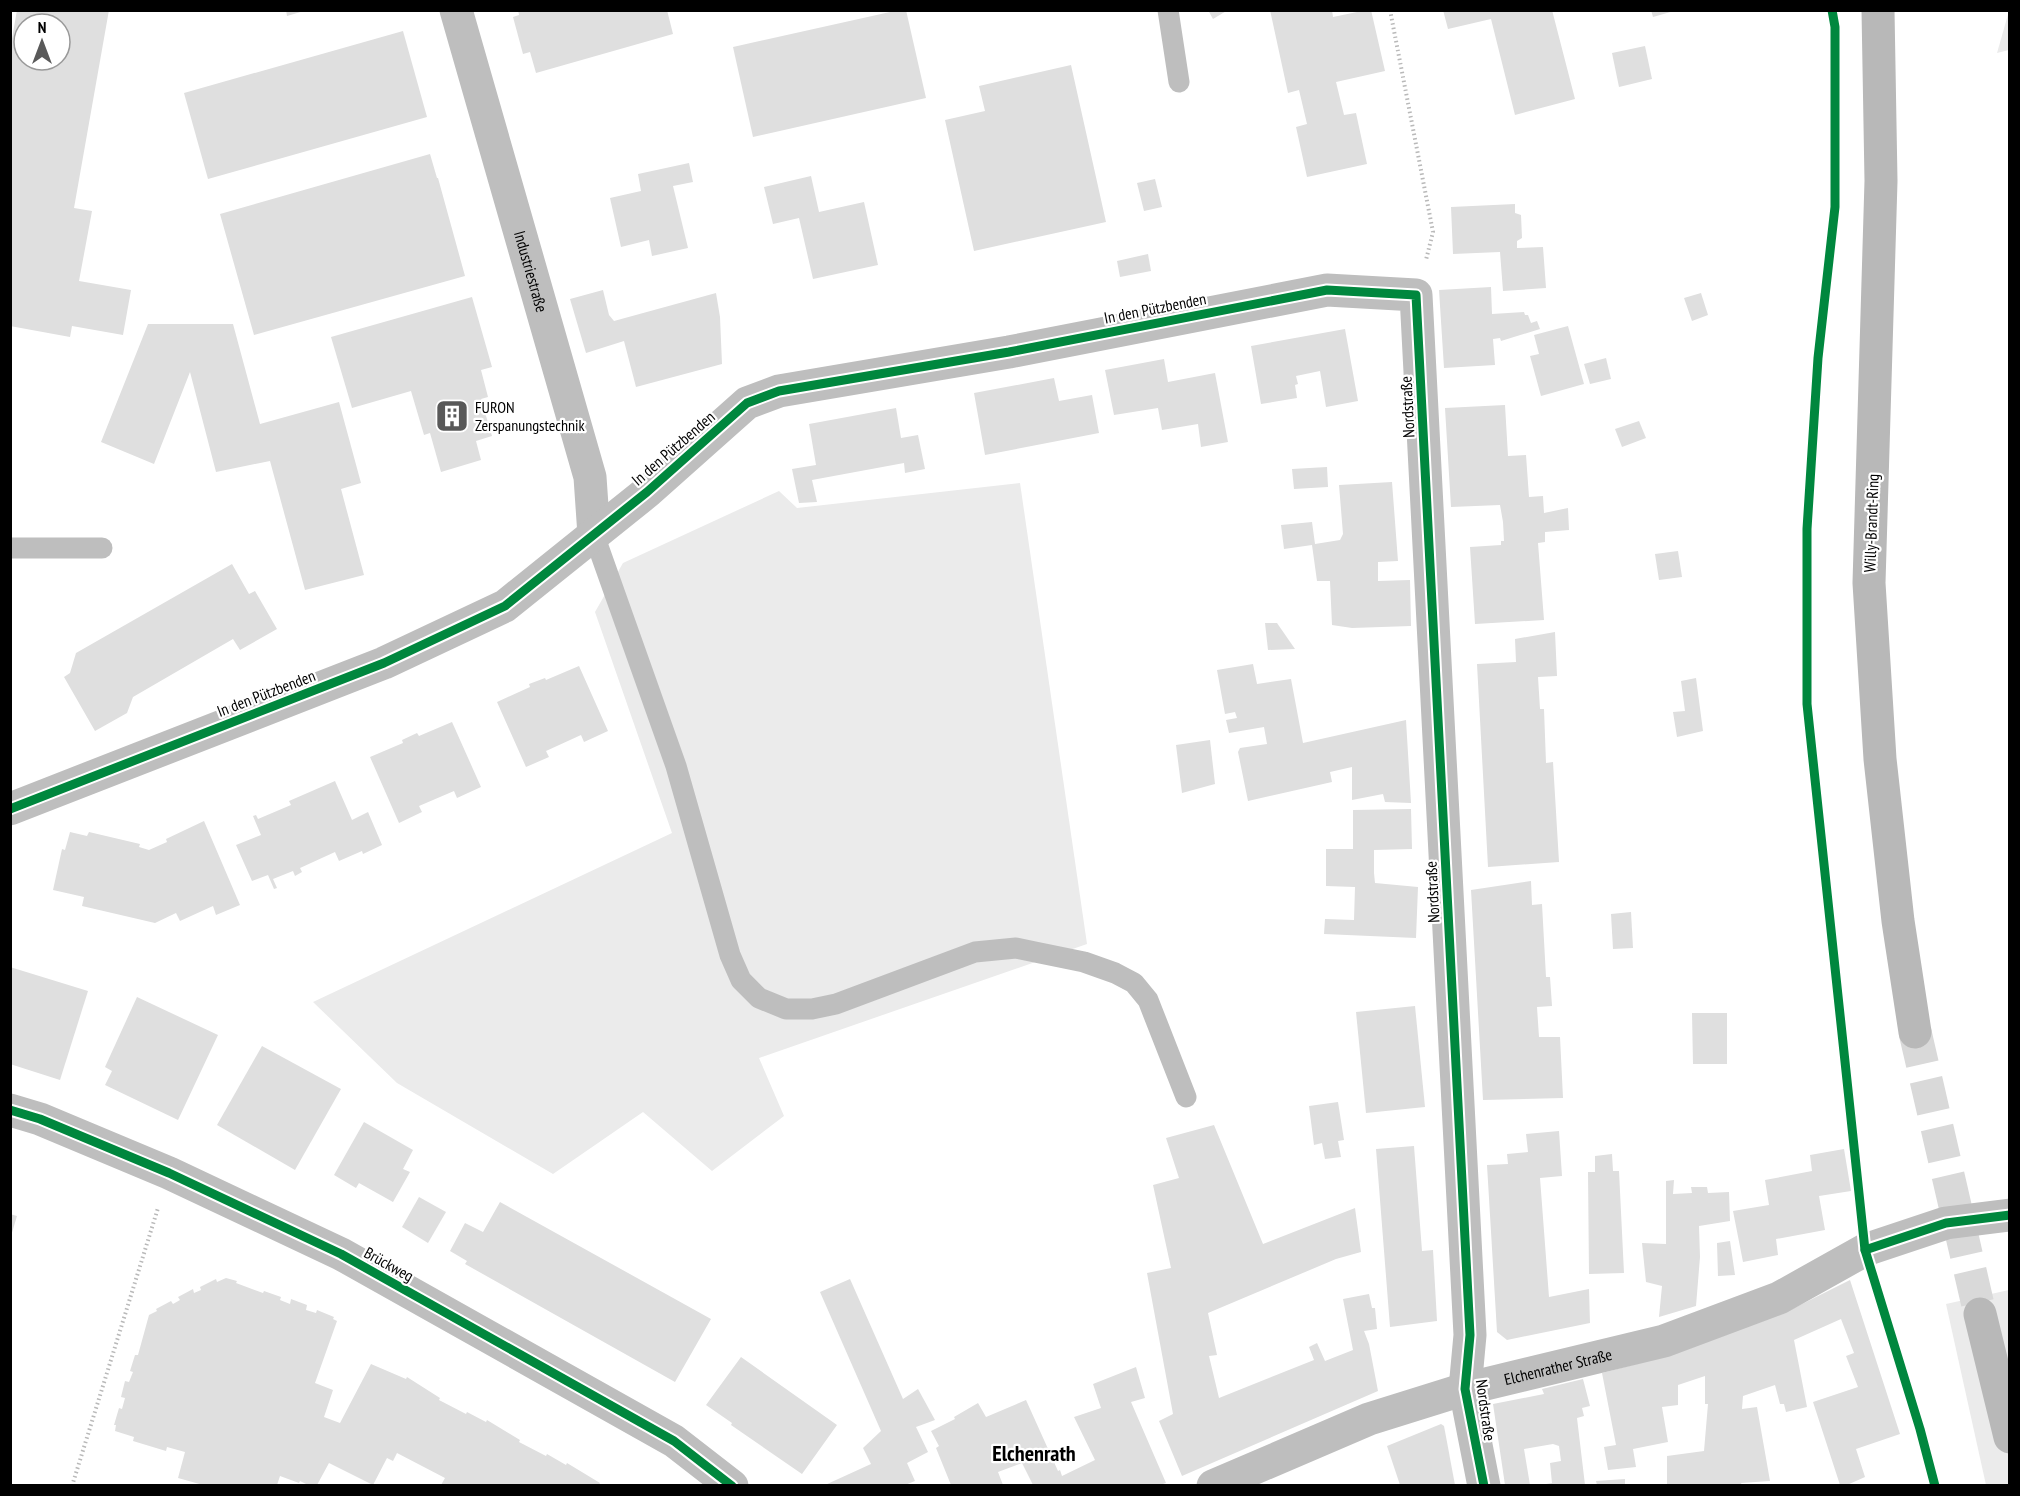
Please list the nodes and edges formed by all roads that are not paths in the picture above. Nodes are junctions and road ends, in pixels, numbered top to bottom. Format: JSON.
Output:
{"nodes":[{"id":1,"x":456,"y":10,"type":"edge"},
{"id":2,"x":1168,"y":10,"type":"edge"},
{"id":3,"x":1878,"y":10,"type":"edge"},
{"id":4,"x":1179,"y":82,"type":"dead end"},
{"id":5,"x":1416,"y":296,"type":"joint"},
{"id":6,"x":594,"y":535,"type":"junction"},
{"id":7,"x":10,"y":548,"type":"edge"},
{"id":8,"x":102,"y":548,"type":"dead end"},
{"id":9,"x":10,"y":809,"type":"edge"},
{"id":10,"x":1915,"y":1032,"type":"tunnel mouth"},
{"id":11,"x":1186,"y":1097,"type":"dead end"},
{"id":12,"x":10,"y":1110,"type":"edge"},
{"id":13,"x":2010,"y":1215,"type":"edge"},
{"id":14,"x":1980,"y":1314,"type":"tunnel mouth"},
{"id":15,"x":1465,"y":1389,"type":"junction"},
{"id":16,"x":2010,"y":1437,"type":"edge"},
{"id":17,"x":732,"y":1485,"type":"edge"},
{"id":18,"x":1214,"y":1485,"type":"edge"},
{"id":19,"x":1484,"y":1485,"type":"edge"}],
"edges":[{"from":1,"to":6,"type":"street","name":"Industriestraße"},
{"from":2,"to":4,"type":"lane"},
{"from":3,"to":10,"type":"main road","name":"Willy-Brandt-Ring"},
{"from":5,"to":6,"type":"street","name":"In den Pützbenden"},
{"from":5,"to":15,"type":"street","name":"Nordstraße"},
{"from":6,"to":9,"type":"street","name":"In den Pützbenden"},
{"from":6,"to":11,"type":"lane"},
{"from":7,"to":8,"type":"lane"},
{"from":12,"to":17,"type":"street","name":"Brückweg"},
{"from":13,"to":15,"type":"street","name":"Elchenrather Straße"},
{"from":14,"to":16,"type":"main road"},
{"from":15,"to":18,"type":"street","name":"Elchenrather Straße"},
{"from":15,"to":19,"type":"street","name":"Nordstraße"}]}
